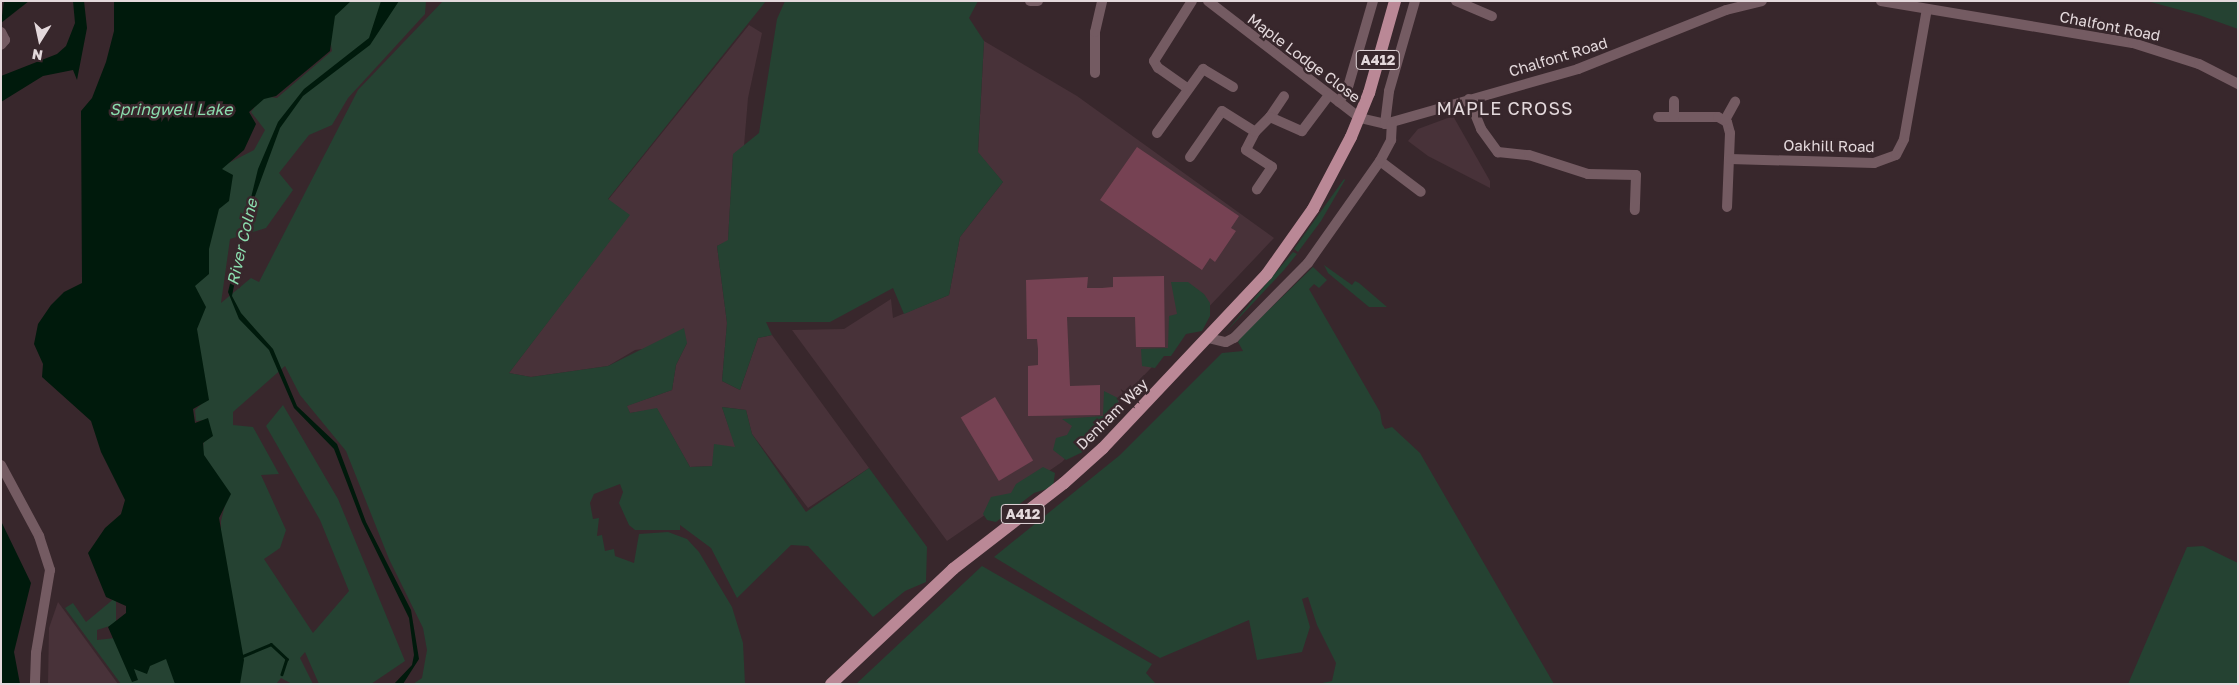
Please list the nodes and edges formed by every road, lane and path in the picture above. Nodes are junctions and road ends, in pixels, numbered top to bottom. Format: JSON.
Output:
{"nodes":[{"id":1,"x":1030,"y":1,"type":"edge"},
{"id":2,"x":1038,"y":1,"type":"edge"},
{"id":3,"x":1102,"y":1,"type":"edge"},
{"id":4,"x":1192,"y":1,"type":"edge"},
{"id":5,"x":1208,"y":1,"type":"edge"},
{"id":6,"x":1373,"y":1,"type":"edge"},
{"id":7,"x":1395,"y":1,"type":"edge"},
{"id":8,"x":1415,"y":1,"type":"edge"},
{"id":9,"x":1456,"y":1,"type":"edge"},
{"id":10,"x":1762,"y":1,"type":"edge"},
{"id":11,"x":1881,"y":1,"type":"edge"},
{"id":12,"x":1725,"y":6,"type":"edge"},
{"id":13,"x":1927,"y":9,"type":"junction"},
{"id":14,"x":1492,"y":16,"type":"dead end"},
{"id":15,"x":2,"y":32,"type":"edge"},
{"id":16,"x":1,"y":44,"type":"edge"},
{"id":17,"x":1095,"y":73,"type":"dead end"},
{"id":18,"x":2238,"y":84,"type":"edge"},
{"id":19,"x":1233,"y":87,"type":"dead end"},
{"id":20,"x":1187,"y":88,"type":"junction"},
{"id":21,"x":1284,"y":96,"type":"dead end"},
{"id":22,"x":1329,"y":96,"type":"junction"},
{"id":23,"x":1469,"y":99,"type":"junction"},
{"id":24,"x":1674,"y":101,"type":"dead end"},
{"id":25,"x":1338,"y":102,"type":"junction"},
{"id":26,"x":1735,"y":102,"type":"dead end"},
{"id":27,"x":1270,"y":117,"type":"junction"},
{"id":28,"x":1658,"y":117,"type":"dead end"},
{"id":29,"x":1674,"y":117,"type":"junction"},
{"id":30,"x":1360,"y":118,"type":"junction"},
{"id":31,"x":1725,"y":120,"type":"junction"},
{"id":32,"x":1389,"y":124,"type":"junction"},
{"id":33,"x":1255,"y":132,"type":"junction"},
{"id":34,"x":1157,"y":133,"type":"dead end"},
{"id":35,"x":1190,"y":157,"type":"dead end"},
{"id":36,"x":1730,"y":159,"type":"junction"},
{"id":37,"x":1380,"y":161,"type":"junction"},
{"id":38,"x":1257,"y":189,"type":"dead end"},
{"id":39,"x":1421,"y":192,"type":"dead end"},
{"id":40,"x":1727,"y":207,"type":"dead end"},
{"id":41,"x":1635,"y":210,"type":"dead end"},
{"id":42,"x":1208,"y":338,"type":"junction"},
{"id":43,"x":1,"y":465,"type":"edge"},
{"id":44,"x":35,"y":684,"type":"edge"},
{"id":45,"x":831,"y":684,"type":"edge"}],
"edges":[{"from":1,"to":2,"type":"street"},
{"from":3,"to":17,"type":"street"},
{"from":4,"to":20,"type":"street"},
{"from":5,"to":22,"type":"street","name":"Maple Lodge Close"},
{"from":6,"to":25,"type":"street"},
{"from":7,"to":30,"type":"main road","number":"A412"},
{"from":8,"to":32,"type":"street"},
{"from":9,"to":14,"type":"street"},
{"from":10,"to":12,"type":"street","name":"Chalfont Road"},
{"from":11,"to":13,"type":"street","name":"Chalfont Road"},
{"from":12,"to":23,"type":"street","name":"Chalfont Road"},
{"from":13,"to":18,"type":"street","name":"Chalfont Road"},
{"from":13,"to":36,"type":"street","name":"Oakhill Road"},
{"from":15,"to":16,"type":"street"},
{"from":19,"to":20,"type":"street"},
{"from":20,"to":34,"type":"street"},
{"from":21,"to":27,"type":"street"},
{"from":22,"to":25,"type":"street","name":"Maple Lodge Close"},
{"from":22,"to":27,"type":"street"},
{"from":23,"to":32,"type":"street","name":"Chalfont Road"},
{"from":23,"to":41,"type":"street"},
{"from":24,"to":29,"type":"street"},
{"from":25,"to":30,"type":"street","name":"Maple Lodge Close"},
{"from":26,"to":31,"type":"street"},
{"from":27,"to":33,"type":"street"},
{"from":28,"to":29,"type":"street"},
{"from":29,"to":31,"type":"street"},
{"from":30,"to":32,"type":"street"},
{"from":30,"to":42,"type":"main road","name":"Denham Way","number":"A412"},
{"from":31,"to":36,"type":"street"},
{"from":32,"to":37,"type":"street"},
{"from":33,"to":35,"type":"street"},
{"from":33,"to":38,"type":"street"},
{"from":36,"to":40,"type":"street"},
{"from":37,"to":39,"type":"street"},
{"from":37,"to":42,"type":"street"},
{"from":42,"to":45,"type":"main road","name":"Denham Way","number":"A412"},
{"from":43,"to":44,"type":"street"}]}
